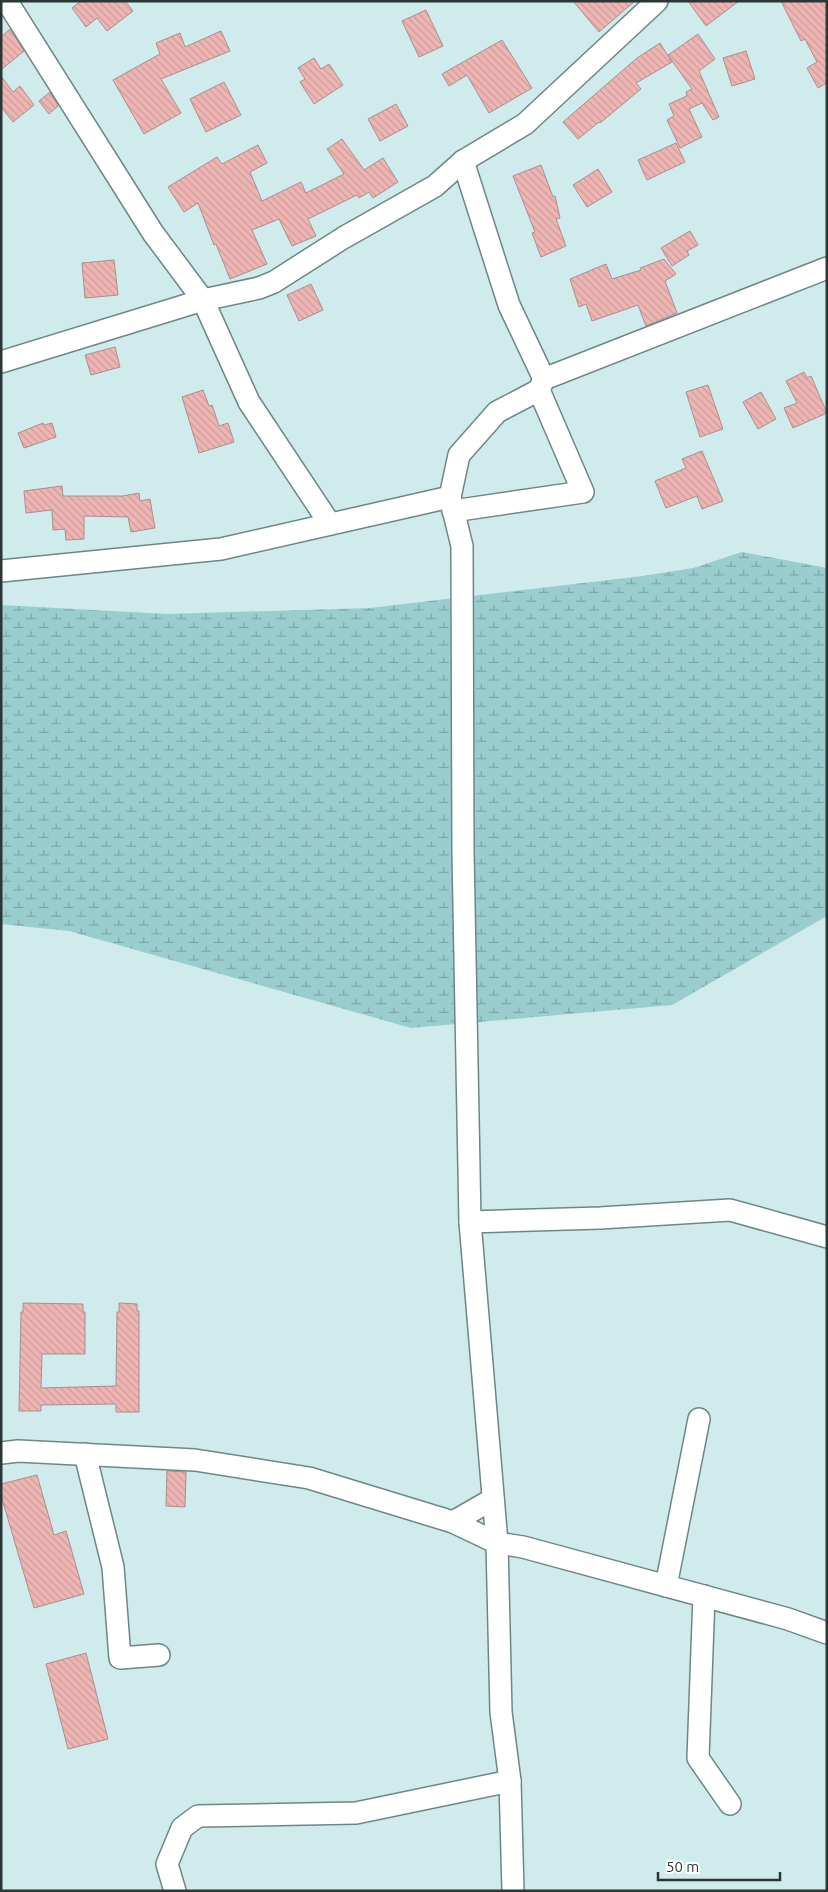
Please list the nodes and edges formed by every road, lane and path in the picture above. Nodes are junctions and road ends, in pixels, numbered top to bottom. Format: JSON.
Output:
{"nodes":[{"id":1,"x":657,"y":1,"type":"edge"},
{"id":2,"x":6,"y":4,"type":"edge"},
{"id":3,"x":463,"y":162,"type":"junction"},
{"id":4,"x":827,"y":268,"type":"edge"},
{"id":5,"x":203,"y":300,"type":"junction"},
{"id":6,"x":1,"y":362,"type":"edge"},
{"id":7,"x":542,"y":385,"type":"junction"},
{"id":8,"x":452,"y":504,"type":"junction"},
{"id":9,"x":330,"y":524,"type":"junction"},
{"id":10,"x":1,"y":570,"type":"edge"},
{"id":11,"x":470,"y":1222,"type":"junction"},
{"id":12,"x":827,"y":1237,"type":"edge"},
{"id":13,"x":699,"y":1419,"type":"dead end"},
{"id":14,"x":1,"y":1453,"type":"edge"},
{"id":15,"x":85,"y":1454,"type":"junction"},
{"id":16,"x":493,"y":1499,"type":"junction"},
{"id":17,"x":453,"y":1522,"type":"junction"},
{"id":18,"x":497,"y":1543,"type":"junction"},
{"id":19,"x":666,"y":1586,"type":"junction"},
{"id":20,"x":704,"y":1596,"type":"junction"},
{"id":21,"x":827,"y":1633,"type":"edge"},
{"id":22,"x":158,"y":1655,"type":"dead end"},
{"id":23,"x":510,"y":1781,"type":"junction"},
{"id":24,"x":730,"y":1804,"type":"dead end"},
{"id":25,"x":176,"y":1891,"type":"edge"},
{"id":26,"x":513,"y":1891,"type":"edge"}],
"edges":[{"from":1,"to":3,"type":"street"},
{"from":2,"to":5,"type":"street"},
{"from":3,"to":5,"type":"street"},
{"from":3,"to":7,"type":"street"},
{"from":4,"to":7,"type":"street"},
{"from":5,"to":6,"type":"street"},
{"from":5,"to":9,"type":"street"},
{"from":7,"to":8,"type":"street"},
{"from":7,"to":8,"type":"street"},
{"from":8,"to":9,"type":"street"},
{"from":8,"to":11,"type":"street"},
{"from":9,"to":10,"type":"street"},
{"from":11,"to":12,"type":"street"},
{"from":11,"to":16,"type":"street"},
{"from":13,"to":19,"type":"street"},
{"from":14,"to":15,"type":"street"},
{"from":15,"to":17,"type":"street"},
{"from":15,"to":22,"type":"street"},
{"from":16,"to":17,"type":"street"},
{"from":16,"to":18,"type":"street"},
{"from":17,"to":18,"type":"street"},
{"from":18,"to":19,"type":"street"},
{"from":18,"to":23,"type":"street"},
{"from":19,"to":20,"type":"street"},
{"from":20,"to":21,"type":"street"},
{"from":20,"to":24,"type":"street"},
{"from":23,"to":25,"type":"street"},
{"from":23,"to":26,"type":"street"}]}
